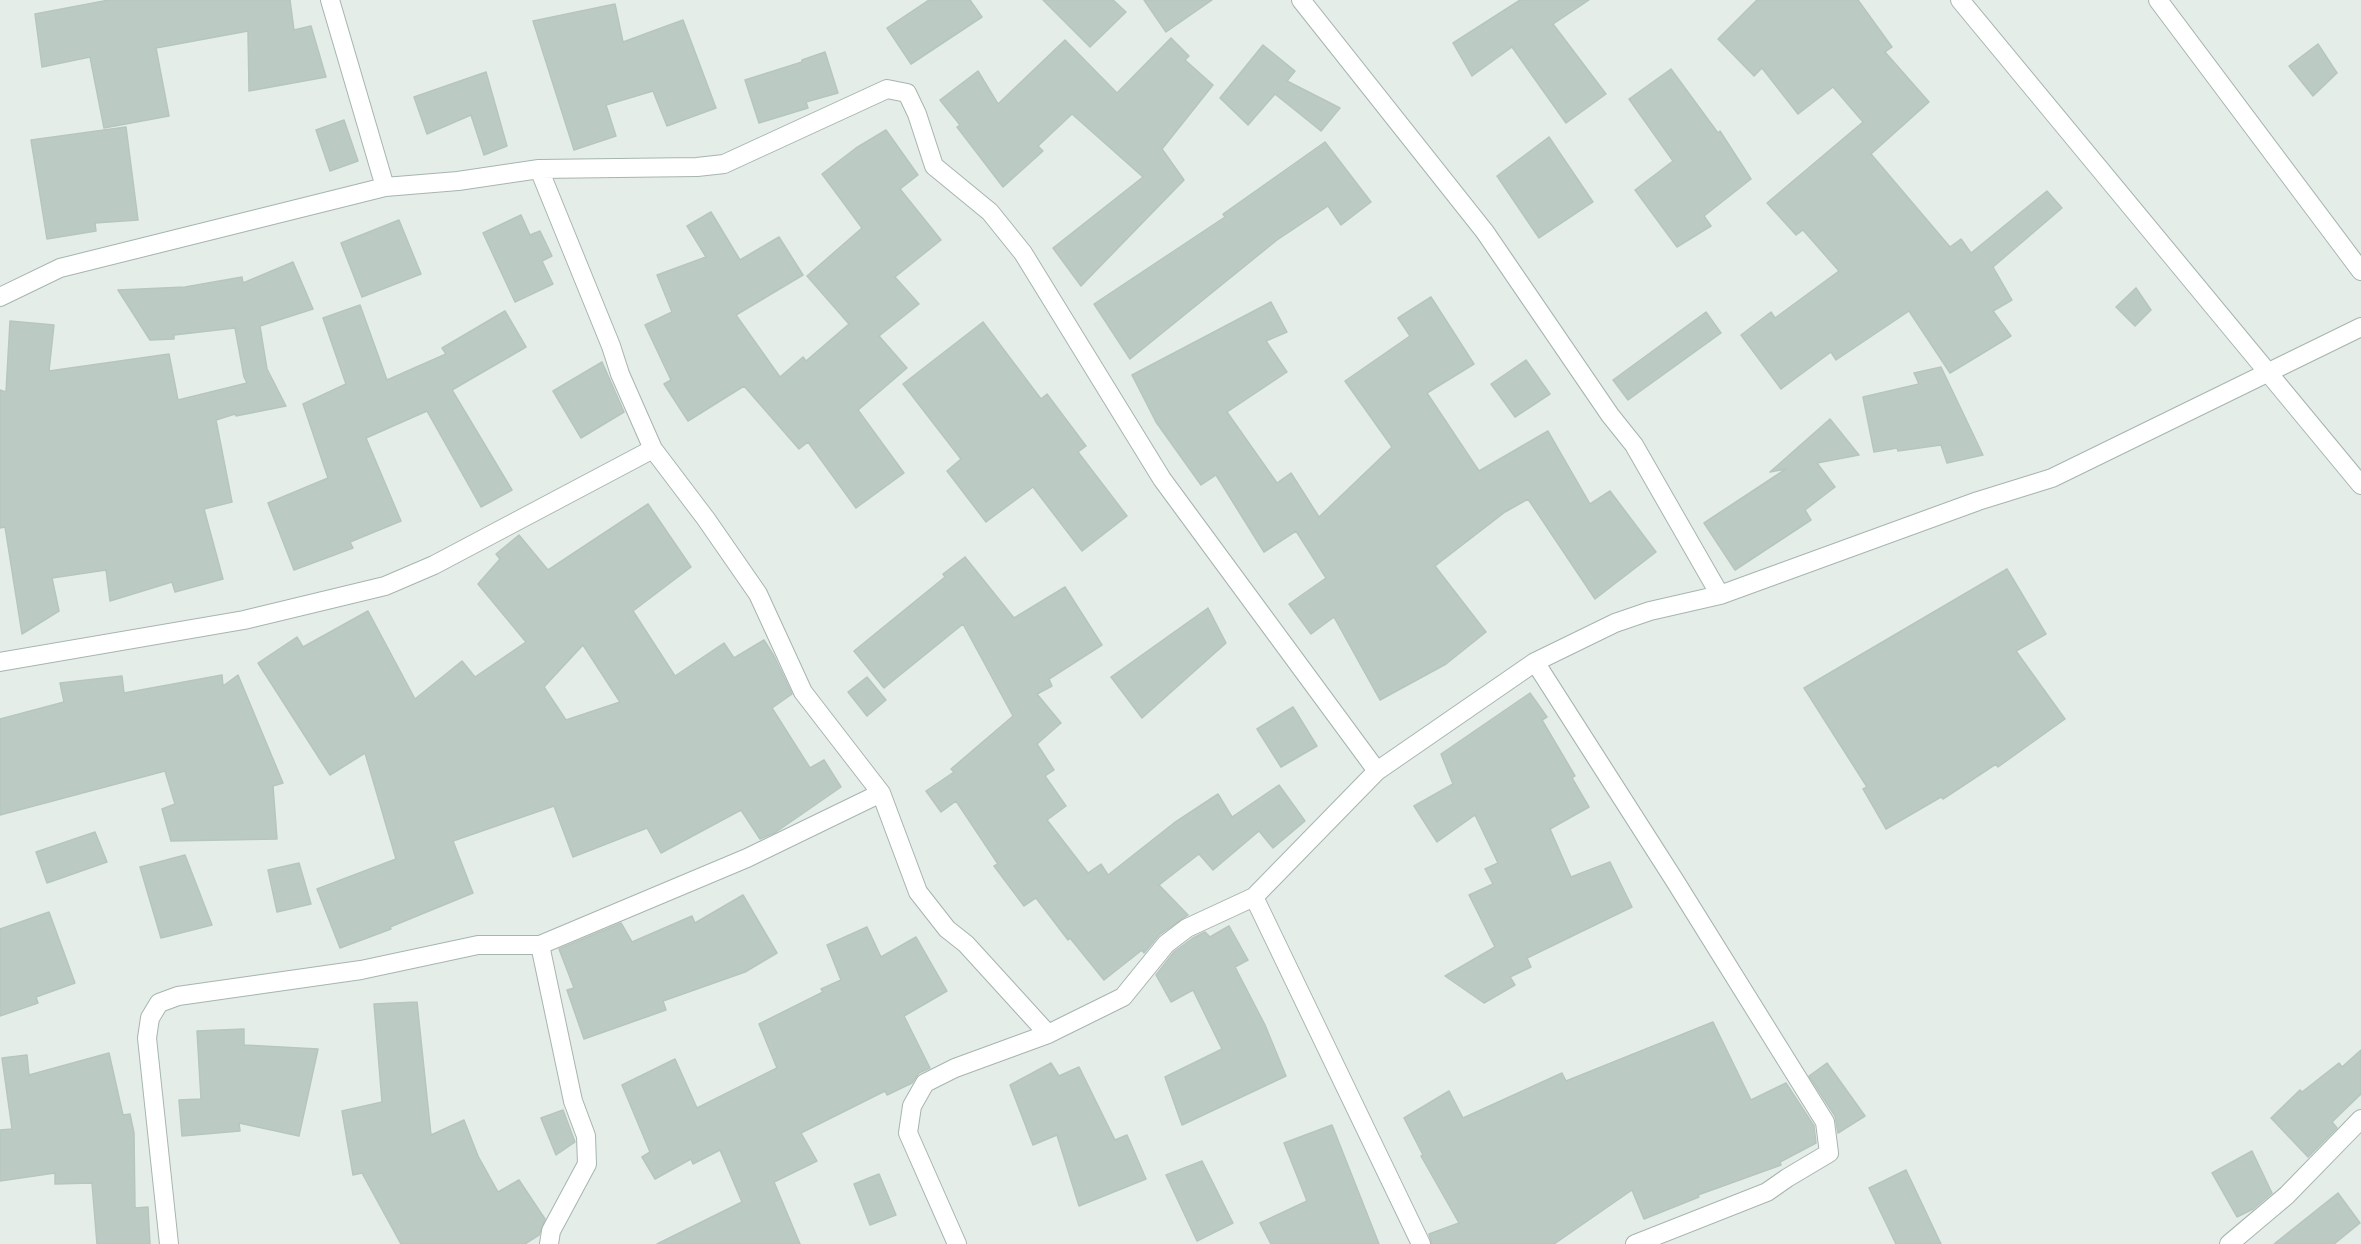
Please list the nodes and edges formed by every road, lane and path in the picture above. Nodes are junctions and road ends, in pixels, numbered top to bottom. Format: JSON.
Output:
{"nodes":[{"id":1,"x":330,"y":0,"type":"edge"},
{"id":2,"x":1301,"y":0,"type":"edge"},
{"id":3,"x":1960,"y":0,"type":"edge"},
{"id":4,"x":2158,"y":0,"type":"edge"},
{"id":5,"x":539,"y":169,"type":"junction"},
{"id":6,"x":385,"y":187,"type":"junction"},
{"id":7,"x":2361,"y":271,"type":"edge"},
{"id":8,"x":0,"y":297,"type":"edge"},
{"id":9,"x":2361,"y":327,"type":"edge"},
{"id":10,"x":2268,"y":372,"type":"junction"},
{"id":11,"x":653,"y":449,"type":"junction"},
{"id":12,"x":2361,"y":484,"type":"edge"},
{"id":13,"x":1720,"y":595,"type":"junction"},
{"id":14,"x":0,"y":662,"type":"edge"},
{"id":15,"x":1535,"y":662,"type":"junction"},
{"id":16,"x":1377,"y":771,"type":"junction"},
{"id":17,"x":881,"y":793,"type":"junction"},
{"id":18,"x":1254,"y":897,"type":"junction"},
{"id":19,"x":540,"y":945,"type":"junction"},
{"id":20,"x":1048,"y":1034,"type":"junction"},
{"id":21,"x":2361,"y":1119,"type":"edge"},
{"id":22,"x":169,"y":1244,"type":"edge"},
{"id":23,"x":549,"y":1244,"type":"edge"},
{"id":24,"x":957,"y":1244,"type":"edge"},
{"id":25,"x":1421,"y":1244,"type":"edge"},
{"id":26,"x":1635,"y":1244,"type":"edge"},
{"id":27,"x":2229,"y":1244,"type":"edge"}],
"edges":[{"from":1,"to":6,"type":"street"},
{"from":2,"to":13,"type":"street"},
{"from":3,"to":10,"type":"street"},
{"from":4,"to":7,"type":"street"},
{"from":5,"to":6,"type":"street"},
{"from":5,"to":11,"type":"street"},
{"from":5,"to":16,"type":"street"},
{"from":6,"to":8,"type":"street"},
{"from":9,"to":10,"type":"street"},
{"from":10,"to":12,"type":"street"},
{"from":10,"to":13,"type":"street"},
{"from":11,"to":14,"type":"street"},
{"from":11,"to":17,"type":"street"},
{"from":13,"to":15,"type":"street"},
{"from":15,"to":16,"type":"street"},
{"from":15,"to":26,"type":"street"},
{"from":16,"to":18,"type":"street"},
{"from":17,"to":19,"type":"street"},
{"from":17,"to":20,"type":"street"},
{"from":18,"to":20,"type":"street"},
{"from":18,"to":25,"type":"street"},
{"from":19,"to":22,"type":"street"},
{"from":19,"to":23,"type":"street"},
{"from":20,"to":24,"type":"street"},
{"from":21,"to":27,"type":"street"}]}
